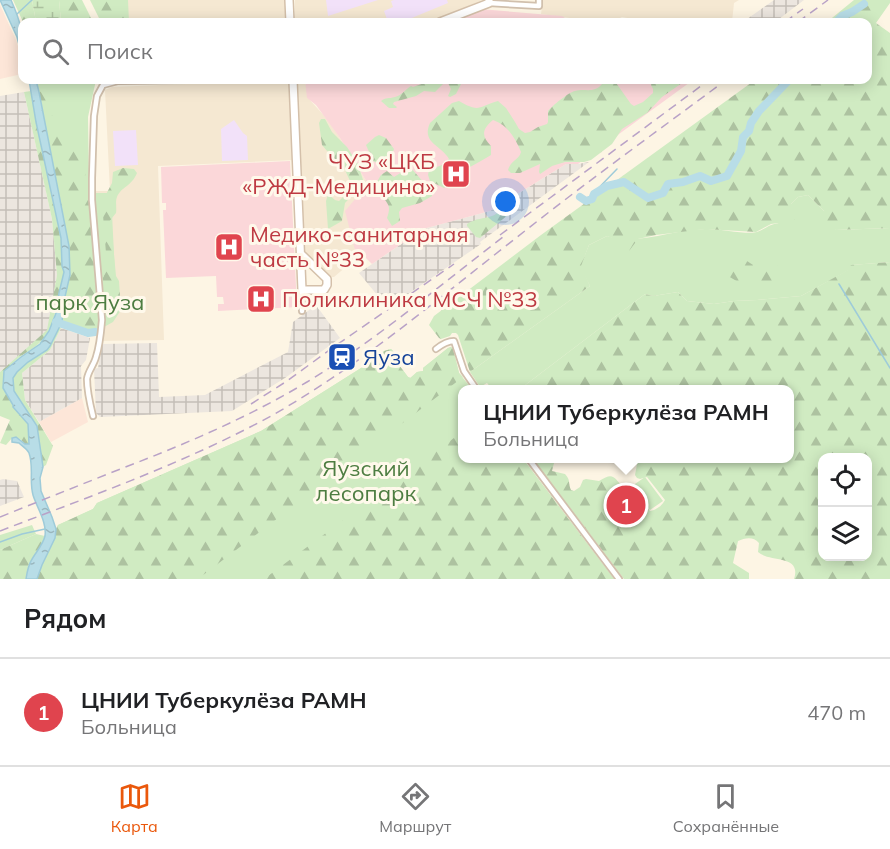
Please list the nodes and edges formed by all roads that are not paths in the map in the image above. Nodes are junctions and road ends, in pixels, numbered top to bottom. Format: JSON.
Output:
{"nodes":[{"id":1,"x":290,"y":0,"type":"edge"},
{"id":2,"x":539,"y":0,"type":"edge"},
{"id":3,"x":489,"y":1,"type":"edge"},
{"id":4,"x":290,"y":18,"type":"edge"},
{"id":5,"x":450,"y":18,"type":"edge"},
{"id":6,"x":107,"y":84,"type":"edge"},
{"id":7,"x":293,"y":84,"type":"edge"},
{"id":8,"x":301,"y":254,"type":"junction"},
{"id":9,"x":302,"y":290,"type":"junction"},
{"id":10,"x":303,"y":311,"type":"dead end"},
{"id":11,"x":436,"y":349,"type":"dead end"},
{"id":12,"x":474,"y":385,"type":"edge"},
{"id":13,"x":93,"y":416,"type":"dead end"},
{"id":14,"x":531,"y":463,"type":"edge"},
{"id":15,"x":619,"y":579,"type":"edge"}],
"edges":[{"from":1,"to":4,"type":"street"},
{"from":2,"to":3,"type":"street"},
{"from":3,"to":5,"type":"street"},
{"from":6,"to":13,"type":"street"},
{"from":7,"to":8,"type":"street"},
{"from":8,"to":9,"type":"street"},
{"from":8,"to":9,"type":"street"},
{"from":9,"to":10,"type":"street"},
{"from":11,"to":12,"type":"street"},
{"from":14,"to":15,"type":"street"}]}
